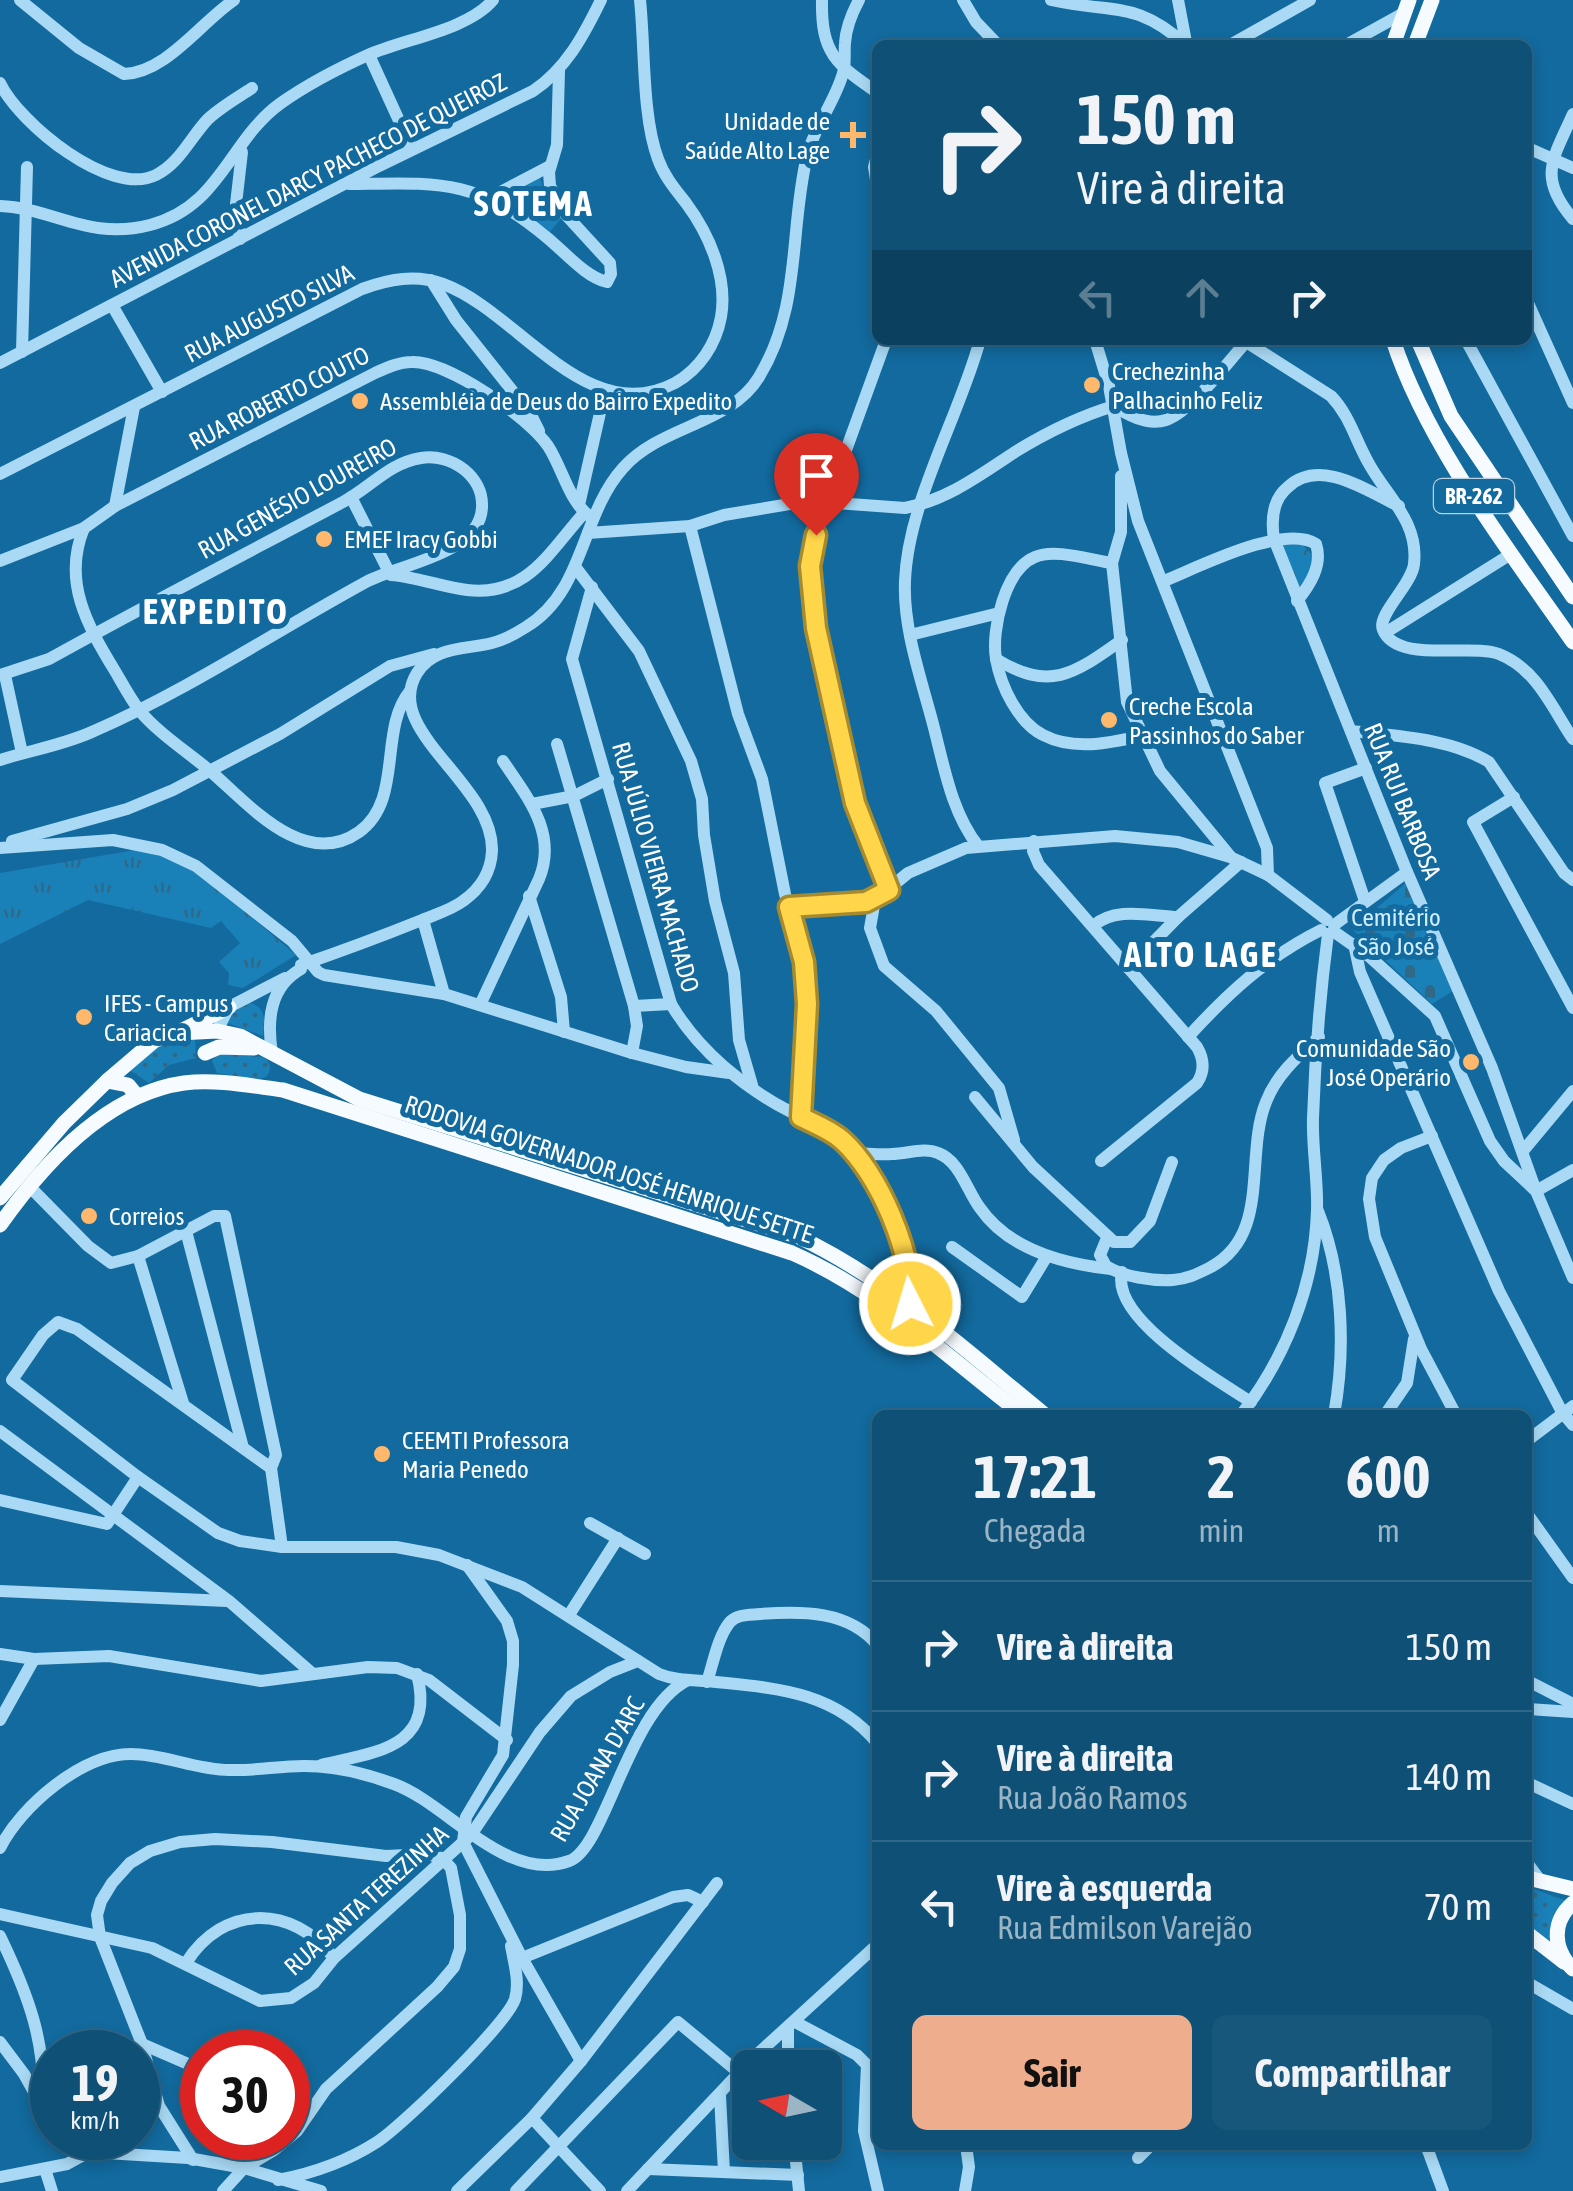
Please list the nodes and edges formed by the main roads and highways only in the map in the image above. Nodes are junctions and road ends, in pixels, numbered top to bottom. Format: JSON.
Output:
{"nodes":[{"id":1,"x":1432,"y":0,"type":"edge"},
{"id":2,"x":1406,"y":7,"type":"edge"},
{"id":3,"x":1395,"y":40,"type":"edge"},
{"id":4,"x":1417,"y":40,"type":"edge"},
{"id":5,"x":1395,"y":345,"type":"edge"},
{"id":6,"x":1420,"y":345,"type":"edge"},
{"id":7,"x":1573,"y":597,"type":"edge"},
{"id":8,"x":1573,"y":642,"type":"edge"},
{"id":9,"x":228,"y":1007,"type":"road end"},
{"id":10,"x":216,"y":1031,"type":"junction"},
{"id":11,"x":179,"y":1032,"type":"junction"},
{"id":12,"x":268,"y":1051,"type":"junction"},
{"id":13,"x":205,"y":1053,"type":"junction"},
{"id":14,"x":107,"y":1081,"type":"junction"},
{"id":15,"x":203,"y":1082,"type":"junction"},
{"id":16,"x":254,"y":1087,"type":"junction"},
{"id":17,"x":137,"y":1096,"type":"junction"},
{"id":18,"x":0,"y":1198,"type":"edge"},
{"id":19,"x":0,"y":1225,"type":"edge"},
{"id":20,"x":1017,"y":1410,"type":"edge"},
{"id":21,"x":1039,"y":1410,"type":"edge"},
{"id":22,"x":1534,"y":1879,"type":"edge"},
{"id":23,"x":1573,"y":1889,"type":"edge"},
{"id":24,"x":1573,"y":1904,"type":"edge"},
{"id":25,"x":1532,"y":1937,"type":"edge"},
{"id":26,"x":1573,"y":1970,"type":"edge"}],
"edges":[{"from":1,"to":4,"type":"main road"},
{"from":2,"to":3,"type":"main road"},
{"from":5,"to":8,"type":"main road","number":"BR-262"},
{"from":6,"to":7,"type":"main road","number":"BR-262"},
{"from":9,"to":11,"type":"main road"},
{"from":10,"to":11,"type":"main road"},
{"from":10,"to":12,"type":"main road","name":"RODOVIA GOVERNADOR JOSÉ HENRIQUE SETTE"},
{"from":10,"to":13,"type":"main road"},
{"from":11,"to":14,"type":"main road"},
{"from":12,"to":13,"type":"main road"},
{"from":12,"to":16,"type":"main road"},
{"from":12,"to":21,"type":"main road","name":"RODOVIA GOVERNADOR JOSÉ HENRIQUE SETTE"},
{"from":13,"to":15,"type":"main road"},
{"from":14,"to":17,"type":"main road"},
{"from":14,"to":18,"type":"main road"},
{"from":15,"to":16,"type":"main road","name":"RODOVIA GOVERNADOR JOSÉ HENRIQUE SETTE"},
{"from":15,"to":17,"type":"main road","name":"RODOVIA GOVERNADOR JOSÉ HENRIQUE SETTE"},
{"from":16,"to":20,"type":"main road","name":"RODOVIA GOVERNADOR JOSÉ HENRIQUE SETTE"},
{"from":17,"to":19,"type":"main road"},
{"from":22,"to":23,"type":"main road"},
{"from":24,"to":26,"type":"main road"},
{"from":25,"to":26,"type":"main road"}]}
